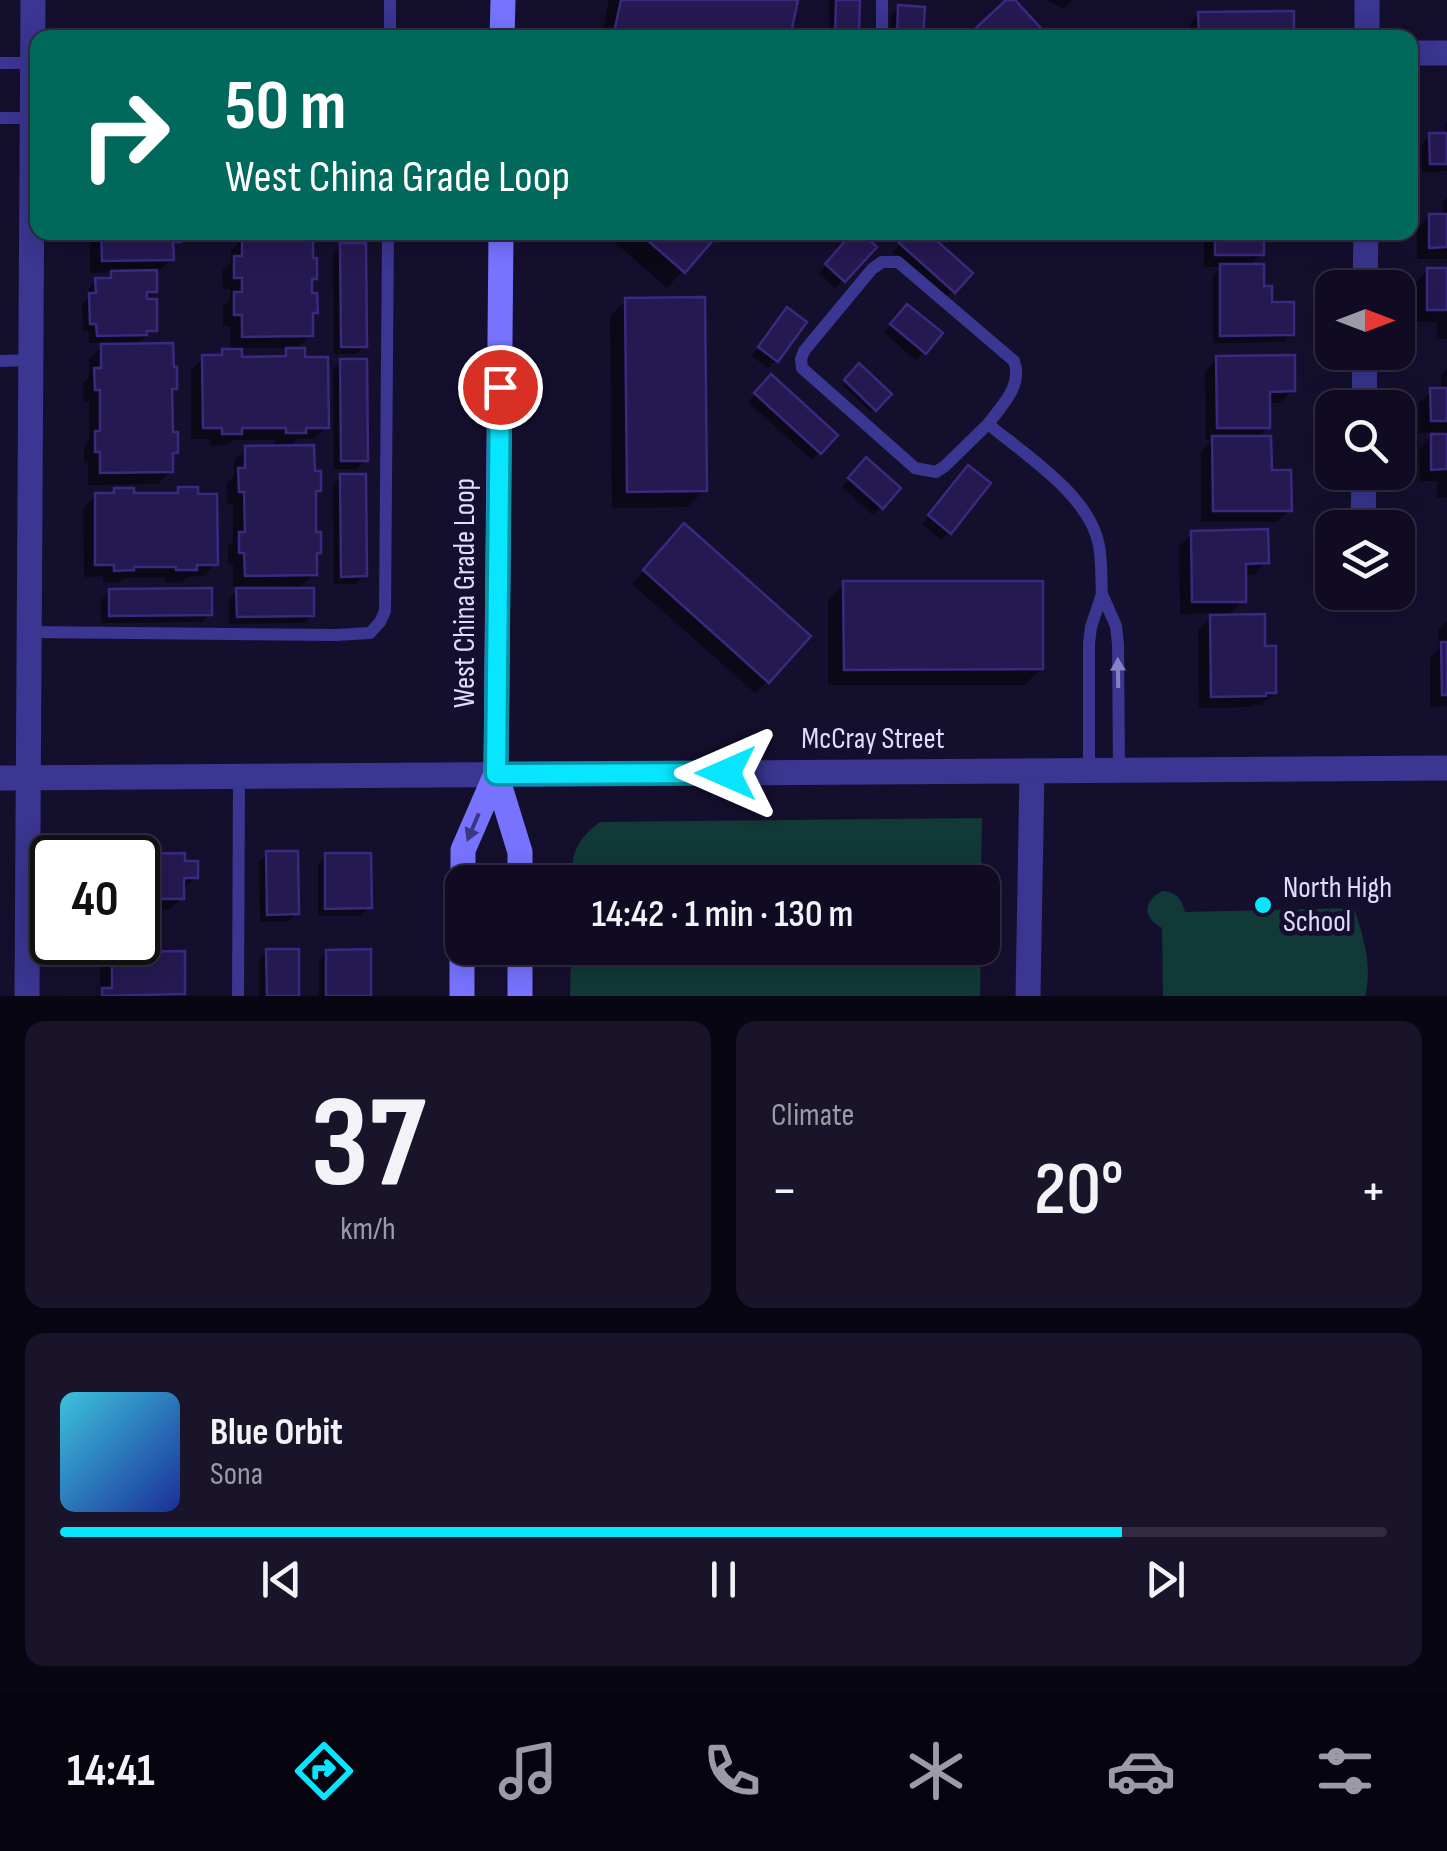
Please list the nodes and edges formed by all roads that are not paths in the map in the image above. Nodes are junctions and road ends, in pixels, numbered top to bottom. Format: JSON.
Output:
{"nodes":[{"id":1,"x":32,"y":0,"type":"edge"},
{"id":2,"x":390,"y":0,"type":"edge"},
{"id":3,"x":503,"y":0,"type":"edge"},
{"id":4,"x":882,"y":0,"type":"edge"},
{"id":5,"x":1368,"y":0,"type":"edge"},
{"id":6,"x":33,"y":30,"type":"edge"},
{"id":7,"x":390,"y":30,"type":"edge"},
{"id":8,"x":502,"y":30,"type":"edge"},
{"id":9,"x":882,"y":30,"type":"edge"},
{"id":10,"x":1367,"y":30,"type":"edge"},
{"id":11,"x":1418,"y":53,"type":"edge"},
{"id":12,"x":1447,"y":54,"type":"edge"},
{"id":13,"x":0,"y":62,"type":"edge"},
{"id":14,"x":30,"y":71,"type":"edge"},
{"id":15,"x":0,"y":118,"type":"edge"},
{"id":16,"x":30,"y":118,"type":"edge"},
{"id":17,"x":31,"y":240,"type":"edge"},
{"id":18,"x":388,"y":240,"type":"edge"},
{"id":19,"x":501,"y":240,"type":"edge"},
{"id":20,"x":1366,"y":240,"type":"edge"},
{"id":21,"x":1365,"y":270,"type":"edge"},
{"id":22,"x":30,"y":360,"type":"junction"},
{"id":23,"x":0,"y":361,"type":"edge"},
{"id":24,"x":988,"y":424,"type":"junction"},
{"id":25,"x":1102,"y":594,"type":"junction"},
{"id":26,"x":29,"y":632,"type":"junction"},
{"id":27,"x":1447,"y":768,"type":"edge"},
{"id":28,"x":1119,"y":770,"type":"junction"},
{"id":29,"x":1032,"y":771,"type":"junction"},
{"id":30,"x":1089,"y":771,"type":"junction"},
{"id":31,"x":496,"y":774,"type":"junction"},
{"id":32,"x":239,"y":776,"type":"junction"},
{"id":33,"x":0,"y":778,"type":"edge"},
{"id":34,"x":28,"y":778,"type":"junction"},
{"id":35,"x":463,"y":865,"type":"edge"},
{"id":36,"x":520,"y":865,"type":"edge"},
{"id":37,"x":462,"y":965,"type":"edge"},
{"id":38,"x":520,"y":965,"type":"edge"},
{"id":39,"x":27,"y":996,"type":"edge"},
{"id":40,"x":238,"y":996,"type":"edge"},
{"id":41,"x":462,"y":996,"type":"edge"},
{"id":42,"x":520,"y":996,"type":"edge"},
{"id":43,"x":1028,"y":996,"type":"edge"}],
"edges":[{"from":1,"to":6,"type":"street"},
{"from":2,"to":7,"type":"lane"},
{"from":3,"to":8,"type":"main road"},
{"from":4,"to":9,"type":"lane"},
{"from":5,"to":10,"type":"street"},
{"from":11,"to":12,"type":"street"},
{"from":13,"to":14,"type":"lane"},
{"from":15,"to":16,"type":"lane"},
{"from":17,"to":22,"type":"street"},
{"from":18,"to":26,"type":"lane"},
{"from":19,"to":31,"type":"main road","name":"West China Grade Loop"},
{"from":20,"to":21,"type":"street"},
{"from":22,"to":23,"type":"lane"},
{"from":22,"to":26,"type":"street"},
{"from":24,"to":24,"type":"lane"},
{"from":24,"to":25,"type":"lane"},
{"from":28,"to":25,"type":"lane","one_way":true},
{"from":25,"to":30,"type":"lane"},
{"from":26,"to":34,"type":"street"},
{"from":27,"to":28,"type":"street","name":"McCray Street"},
{"from":28,"to":30,"type":"street","name":"McCray Street"},
{"from":29,"to":30,"type":"street","name":"McCray Street"},
{"from":29,"to":31,"type":"street","name":"McCray Street"},
{"from":29,"to":43,"type":"street"},
{"from":31,"to":32,"type":"street","name":"McCray Street"},
{"from":31,"to":35,"type":"main road","name":"West China Grade Loop","one_way":true},
{"from":31,"to":36,"type":"main road","name":"West China Grade Loop"},
{"from":32,"to":34,"type":"street","name":"McCray Street"},
{"from":32,"to":40,"type":"lane"},
{"from":33,"to":34,"type":"street","name":"McCray Street"},
{"from":34,"to":39,"type":"street"},
{"from":37,"to":41,"type":"main road"},
{"from":38,"to":42,"type":"main road"}]}
